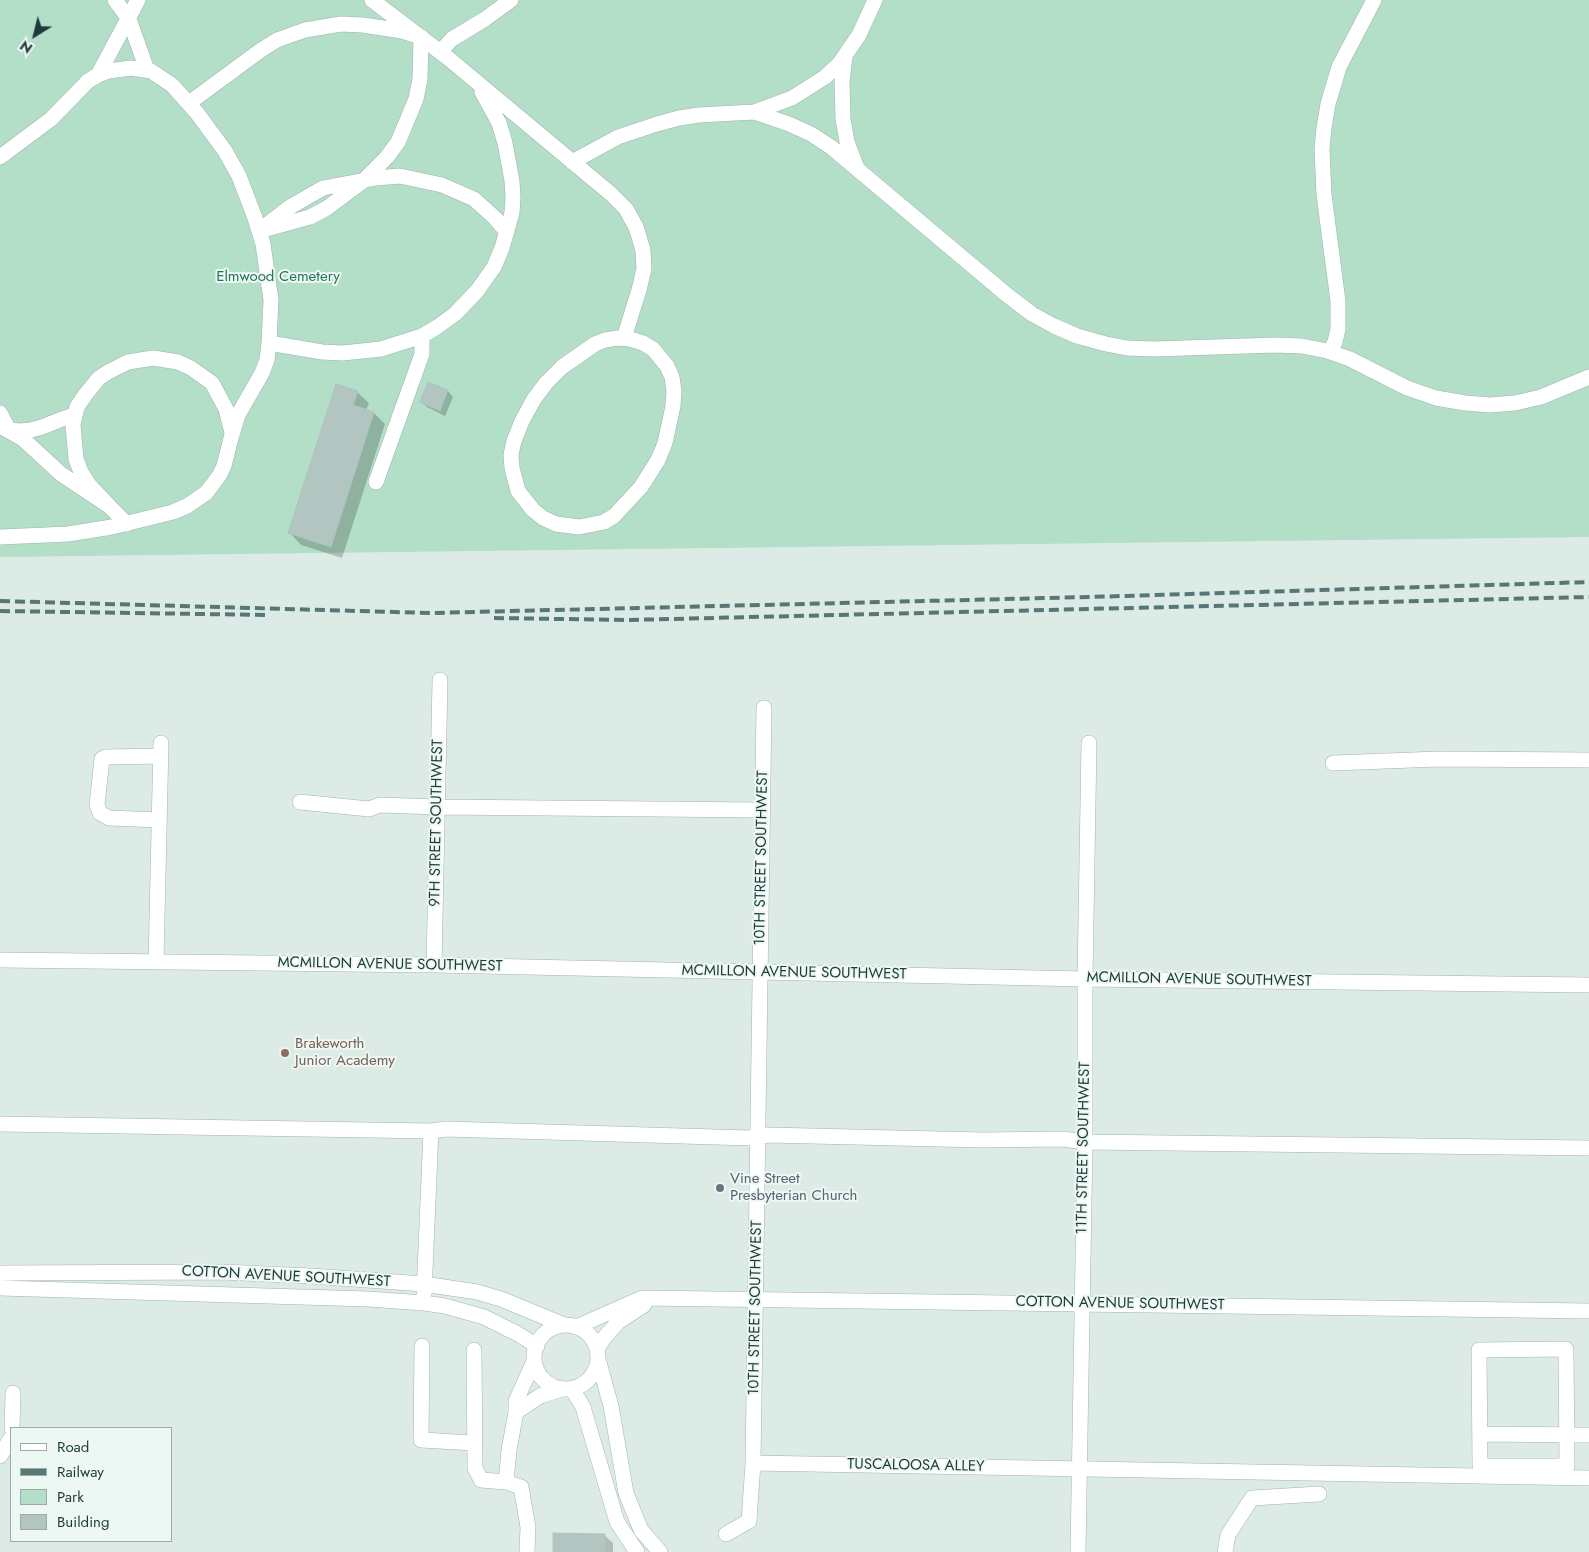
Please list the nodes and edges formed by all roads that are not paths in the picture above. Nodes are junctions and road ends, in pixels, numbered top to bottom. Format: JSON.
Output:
{"nodes":[{"id":1,"x":116,"y":0,"type":"edge"},
{"id":2,"x":138,"y":0,"type":"edge"},
{"id":3,"x":372,"y":0,"type":"edge"},
{"id":4,"x":511,"y":0,"type":"edge"},
{"id":5,"x":875,"y":0,"type":"edge"},
{"id":6,"x":1374,"y":0,"type":"edge"},
{"id":7,"x":129,"y":19,"type":"junction"},
{"id":8,"x":420,"y":37,"type":"junction"},
{"id":9,"x":440,"y":52,"type":"junction"},
{"id":10,"x":845,"y":57,"type":"junction"},
{"id":11,"x":147,"y":70,"type":"junction"},
{"id":12,"x":98,"y":75,"type":"junction"},
{"id":13,"x":478,"y":83,"type":"junction"},
{"id":14,"x":189,"y":103,"type":"junction"},
{"id":15,"x":754,"y":112,"type":"junction"},
{"id":16,"x":391,"y":152,"type":"junction"},
{"id":17,"x":0,"y":157,"type":"edge"},
{"id":18,"x":572,"y":162,"type":"junction"},
{"id":19,"x":858,"y":169,"type":"junction"},
{"id":20,"x":403,"y":176,"type":"junction"},
{"id":21,"x":363,"y":180,"type":"junction"},
{"id":22,"x":259,"y":231,"type":"junction"},
{"id":23,"x":507,"y":232,"type":"junction"},
{"id":24,"x":422,"y":336,"type":"junction"},
{"id":25,"x":624,"y":338,"type":"junction"},
{"id":26,"x":269,"y":344,"type":"junction"},
{"id":27,"x":1330,"y":352,"type":"junction"},
{"id":28,"x":1589,"y":377,"type":"edge"},
{"id":29,"x":0,"y":413,"type":"edge"},
{"id":30,"x":75,"y":416,"type":"junction"},
{"id":31,"x":4,"y":428,"type":"edge"},
{"id":32,"x":232,"y":433,"type":"junction"},
{"id":33,"x":376,"y":482,"type":"dead end"},
{"id":34,"x":109,"y":506,"type":"junction"},
{"id":35,"x":127,"y":524,"type":"junction"},
{"id":36,"x":0,"y":537,"type":"edge"},
{"id":37,"x":440,"y":680,"type":"dead end"},
{"id":38,"x":764,"y":708,"type":"dead end"},
{"id":39,"x":1089,"y":743,"type":"dead end"},
{"id":40,"x":1589,"y":760,"type":"edge"},
{"id":41,"x":1333,"y":763,"type":"dead end"},
{"id":42,"x":300,"y":802,"type":"dead end"},
{"id":43,"x":438,"y":807,"type":"junction"},
{"id":44,"x":762,"y":810,"type":"junction"},
{"id":45,"x":159,"y":820,"type":"junction"},
{"id":46,"x":0,"y":960,"type":"edge"},
{"id":47,"x":156,"y":962,"type":"junction"},
{"id":48,"x":434,"y":965,"type":"junction"},
{"id":49,"x":761,"y":973,"type":"junction"},
{"id":50,"x":1085,"y":979,"type":"junction"},
{"id":51,"x":1589,"y":985,"type":"edge"},
{"id":52,"x":0,"y":1124,"type":"edge"},
{"id":53,"x":431,"y":1131,"type":"junction"},
{"id":54,"x":759,"y":1136,"type":"junction"},
{"id":55,"x":1085,"y":1142,"type":"junction"},
{"id":56,"x":1589,"y":1148,"type":"edge"},
{"id":57,"x":0,"y":1272,"type":"edge"},
{"id":58,"x":424,"y":1284,"type":"junction"},
{"id":59,"x":0,"y":1288,"type":"edge"},
{"id":60,"x":651,"y":1299,"type":"junction"},
{"id":61,"x":756,"y":1299,"type":"junction"},
{"id":62,"x":424,"y":1303,"type":"junction"},
{"id":63,"x":1082,"y":1303,"type":"junction"},
{"id":64,"x":1589,"y":1311,"type":"edge"},
{"id":65,"x":570,"y":1326,"type":"junction"},
{"id":66,"x":422,"y":1346,"type":"dead end"},
{"id":67,"x":537,"y":1346,"type":"junction"},
{"id":68,"x":474,"y":1350,"type":"dead end"},
{"id":69,"x":598,"y":1354,"type":"junction"},
{"id":70,"x":534,"y":1361,"type":"junction"},
{"id":71,"x":567,"y":1389,"type":"junction"},
{"id":72,"x":13,"y":1392,"type":"dead end"},
{"id":73,"x":516,"y":1412,"type":"junction"},
{"id":74,"x":12,"y":1427,"type":"edge"},
{"id":75,"x":1480,"y":1434,"type":"junction"},
{"id":76,"x":1566,"y":1434,"type":"junction"},
{"id":77,"x":1589,"y":1435,"type":"edge"},
{"id":78,"x":10,"y":1440,"type":"edge"},
{"id":79,"x":474,"y":1443,"type":"junction"},
{"id":80,"x":0,"y":1456,"type":"edge"},
{"id":81,"x":753,"y":1463,"type":"junction"},
{"id":82,"x":1080,"y":1470,"type":"junction"},
{"id":83,"x":1589,"y":1478,"type":"edge"},
{"id":84,"x":506,"y":1482,"type":"junction"},
{"id":85,"x":1319,"y":1494,"type":"dead end"},
{"id":86,"x":726,"y":1534,"type":"dead end"},
{"id":87,"x":527,"y":1552,"type":"edge"},
{"id":88,"x":637,"y":1552,"type":"edge"},
{"id":89,"x":660,"y":1552,"type":"edge"},
{"id":90,"x":1078,"y":1552,"type":"edge"},
{"id":91,"x":1225,"y":1552,"type":"edge"}],
"edges":[{"from":1,"to":7,"type":"street"},
{"from":2,"to":7,"type":"street"},
{"from":3,"to":8,"type":"street"},
{"from":4,"to":9,"type":"street"},
{"from":5,"to":10,"type":"street"},
{"from":6,"to":27,"type":"street"},
{"from":7,"to":11,"type":"street"},
{"from":7,"to":12,"type":"street"},
{"from":8,"to":9,"type":"street"},
{"from":8,"to":14,"type":"street"},
{"from":8,"to":16,"type":"street"},
{"from":9,"to":13,"type":"street"},
{"from":10,"to":15,"type":"street"},
{"from":10,"to":19,"type":"street"},
{"from":11,"to":12,"type":"street"},
{"from":11,"to":14,"type":"street"},
{"from":12,"to":17,"type":"street"},
{"from":13,"to":18,"type":"street"},
{"from":13,"to":23,"type":"street"},
{"from":14,"to":22,"type":"street"},
{"from":15,"to":18,"type":"street"},
{"from":15,"to":19,"type":"street"},
{"from":16,"to":20,"type":"street"},
{"from":16,"to":21,"type":"street"},
{"from":18,"to":25,"type":"street"},
{"from":19,"to":27,"type":"street"},
{"from":20,"to":21,"type":"street"},
{"from":20,"to":23,"type":"street"},
{"from":21,"to":22,"type":"street"},
{"from":22,"to":26,"type":"street"},
{"from":23,"to":24,"type":"street"},
{"from":24,"to":26,"type":"street"},
{"from":24,"to":33,"type":"street"},
{"from":25,"to":25,"type":"street"},
{"from":26,"to":32,"type":"street"},
{"from":27,"to":28,"type":"street"},
{"from":29,"to":31,"type":"street"},
{"from":30,"to":31,"type":"street"},
{"from":30,"to":32,"type":"street"},
{"from":30,"to":34,"type":"street"},
{"from":31,"to":34,"type":"street"},
{"from":32,"to":35,"type":"street"},
{"from":34,"to":35,"type":"street"},
{"from":35,"to":36,"type":"street"},
{"from":37,"to":43,"type":"street","name":"9TH STREET SOUTHWEST"},
{"from":38,"to":44,"type":"street","name":"10TH STREET SOUTHWEST"},
{"from":39,"to":50,"type":"street","name":"11TH STREET SOUTHWEST"},
{"from":40,"to":41,"type":"street"},
{"from":42,"to":43,"type":"street"},
{"from":43,"to":44,"type":"street"},
{"from":43,"to":48,"type":"street","name":"9TH STREET SOUTHWEST"},
{"from":44,"to":49,"type":"street","name":"10TH STREET SOUTHWEST"},
{"from":45,"to":45,"type":"street"},
{"from":45,"to":47,"type":"street"},
{"from":46,"to":47,"type":"street","name":"MCMILLON AVENUE SOUTHWEST"},
{"from":47,"to":48,"type":"street","name":"MCMILLON AVENUE SOUTHWEST"},
{"from":48,"to":49,"type":"street","name":"MCMILLON AVENUE SOUTHWEST"},
{"from":49,"to":50,"type":"street","name":"MCMILLON AVENUE SOUTHWEST"},
{"from":49,"to":54,"type":"street","name":"10TH STREET SOUTHWEST"},
{"from":50,"to":51,"type":"street","name":"MCMILLON AVENUE SOUTHWEST"},
{"from":50,"to":55,"type":"street","name":"11TH STREET SOUTHWEST"},
{"from":52,"to":53,"type":"street"},
{"from":53,"to":54,"type":"street"},
{"from":53,"to":58,"type":"street"},
{"from":54,"to":55,"type":"street"},
{"from":54,"to":61,"type":"street","name":"10TH STREET SOUTHWEST"},
{"from":55,"to":56,"type":"street"},
{"from":55,"to":63,"type":"street","name":"11TH STREET SOUTHWEST"},
{"from":57,"to":58,"type":"street","name":"COTTON AVENUE SOUTHWEST"},
{"from":58,"to":62,"type":"street"},
{"from":58,"to":65,"type":"street","name":"COTTON AVENUE SOUTHWEST"},
{"from":59,"to":62,"type":"street","name":"COTTON AVENUE SOUTHWEST"},
{"from":60,"to":61,"type":"street","name":"COTTON AVENUE SOUTHWEST"},
{"from":60,"to":65,"type":"street","name":"COTTON AVENUE SOUTHWEST"},
{"from":60,"to":69,"type":"street"},
{"from":61,"to":63,"type":"street","name":"COTTON AVENUE SOUTHWEST"},
{"from":61,"to":81,"type":"street","name":"10TH STREET SOUTHWEST"},
{"from":62,"to":67,"type":"street","name":"COTTON AVENUE SOUTHWEST"},
{"from":63,"to":64,"type":"street","name":"COTTON AVENUE SOUTHWEST"},
{"from":63,"to":82,"type":"street","name":"11TH STREET SOUTHWEST"},
{"from":65,"to":67,"type":"street"},
{"from":65,"to":69,"type":"street"},
{"from":66,"to":79,"type":"street"},
{"from":67,"to":70,"type":"street"},
{"from":68,"to":79,"type":"street"},
{"from":69,"to":71,"type":"street"},
{"from":69,"to":89,"type":"street"},
{"from":70,"to":71,"type":"street"},
{"from":70,"to":73,"type":"street"},
{"from":71,"to":73,"type":"street"},
{"from":71,"to":88,"type":"street"},
{"from":72,"to":74,"type":"street"},
{"from":73,"to":84,"type":"street"},
{"from":75,"to":76,"type":"street"},
{"from":75,"to":76,"type":"street"},
{"from":75,"to":76,"type":"street"},
{"from":76,"to":77,"type":"street"},
{"from":78,"to":80,"type":"street"},
{"from":79,"to":84,"type":"street"},
{"from":81,"to":82,"type":"street","name":"TUSCALOOSA ALLEY"},
{"from":81,"to":86,"type":"street","name":"10TH STREET SOUTHWEST"},
{"from":82,"to":83,"type":"street","name":"TUSCALOOSA ALLEY"},
{"from":82,"to":90,"type":"street","name":"11TH STREET SOUTHWEST"},
{"from":84,"to":87,"type":"street"},
{"from":85,"to":91,"type":"street"}]}
